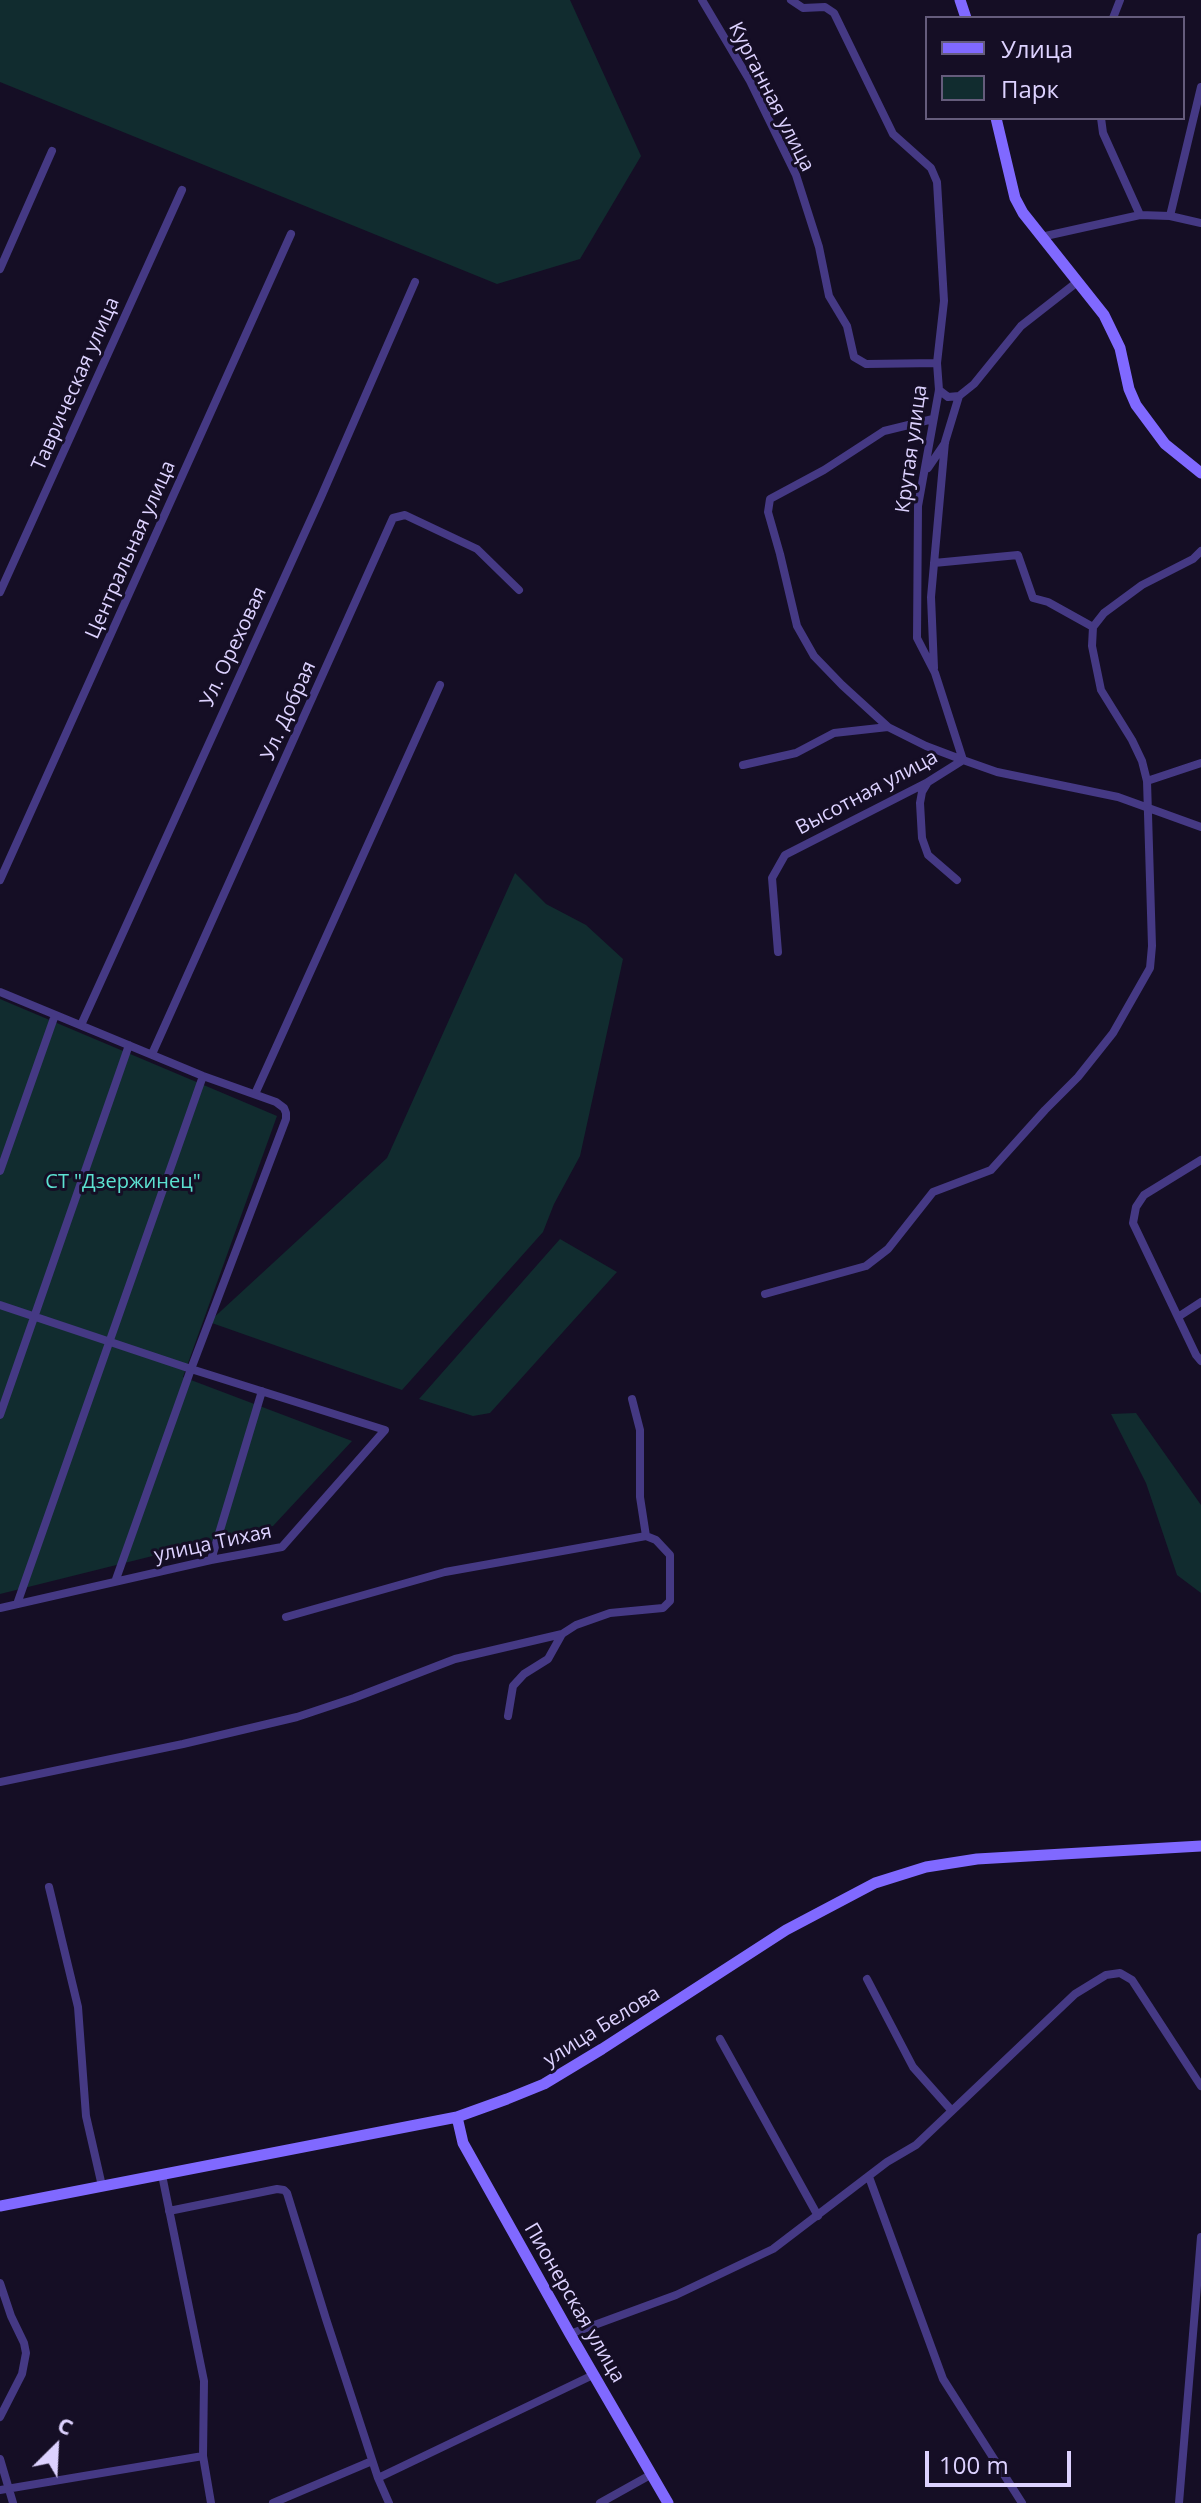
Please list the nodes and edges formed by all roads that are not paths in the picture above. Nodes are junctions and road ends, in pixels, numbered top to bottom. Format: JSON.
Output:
{"nodes":[{"id":1,"x":702,"y":0,"type":"edge"},
{"id":2,"x":791,"y":0,"type":"edge"},
{"id":3,"x":1201,"y":87,"type":"edge"},
{"id":4,"x":996,"y":120,"type":"edge"},
{"id":5,"x":1101,"y":120,"type":"edge"},
{"id":6,"x":52,"y":151,"type":"dead end"},
{"id":7,"x":182,"y":190,"type":"dead end"},
{"id":8,"x":1140,"y":215,"type":"junction"},
{"id":9,"x":1170,"y":216,"type":"junction"},
{"id":10,"x":1201,"y":223,"type":"edge"},
{"id":11,"x":291,"y":234,"type":"dead end"},
{"id":12,"x":1041,"y":237,"type":"junction"},
{"id":13,"x":0,"y":269,"type":"edge"},
{"id":14,"x":415,"y":282,"type":"dead end"},
{"id":15,"x":1076,"y":283,"type":"junction"},
{"id":16,"x":937,"y":363,"type":"junction"},
{"id":17,"x":939,"y":390,"type":"junction"},
{"id":18,"x":959,"y":396,"type":"junction"},
{"id":19,"x":933,"y":419,"type":"junction"},
{"id":20,"x":945,"y":442,"type":"junction"},
{"id":21,"x":925,"y":473,"type":"junction"},
{"id":22,"x":1201,"y":473,"type":"edge"},
{"id":23,"x":1201,"y":551,"type":"edge"},
{"id":24,"x":934,"y":563,"type":"junction"},
{"id":25,"x":519,"y":590,"type":"dead end"},
{"id":26,"x":0,"y":592,"type":"edge"},
{"id":27,"x":1093,"y":627,"type":"junction"},
{"id":28,"x":935,"y":673,"type":"junction"},
{"id":29,"x":440,"y":685,"type":"dead end"},
{"id":30,"x":888,"y":727,"type":"junction"},
{"id":31,"x":963,"y":760,"type":"junction"},
{"id":32,"x":1201,"y":763,"type":"edge"},
{"id":33,"x":743,"y":765,"type":"dead end"},
{"id":34,"x":1147,"y":781,"type":"junction"},
{"id":35,"x":928,"y":782,"type":"junction"},
{"id":36,"x":1147,"y":808,"type":"junction"},
{"id":37,"x":1201,"y":827,"type":"edge"},
{"id":38,"x":0,"y":880,"type":"edge"},
{"id":39,"x":957,"y":880,"type":"dead end"},
{"id":40,"x":778,"y":952,"type":"dead end"},
{"id":41,"x":0,"y":992,"type":"edge"},
{"id":42,"x":55,"y":1015,"type":"junction"},
{"id":43,"x":81,"y":1025,"type":"junction"},
{"id":44,"x":129,"y":1045,"type":"junction"},
{"id":45,"x":152,"y":1054,"type":"junction"},
{"id":46,"x":203,"y":1076,"type":"junction"},
{"id":47,"x":255,"y":1094,"type":"junction"},
{"id":48,"x":1201,"y":1160,"type":"edge"},
{"id":49,"x":0,"y":1171,"type":"edge"},
{"id":50,"x":765,"y":1294,"type":"dead end"},
{"id":51,"x":1201,"y":1302,"type":"edge"},
{"id":52,"x":0,"y":1305,"type":"edge"},
{"id":53,"x":1178,"y":1317,"type":"junction"},
{"id":54,"x":34,"y":1318,"type":"junction"},
{"id":55,"x":110,"y":1342,"type":"junction"},
{"id":56,"x":1201,"y":1361,"type":"edge"},
{"id":57,"x":191,"y":1369,"type":"junction"},
{"id":58,"x":262,"y":1391,"type":"junction"},
{"id":59,"x":632,"y":1399,"type":"dead end"},
{"id":60,"x":0,"y":1415,"type":"edge"},
{"id":61,"x":646,"y":1536,"type":"junction"},
{"id":62,"x":211,"y":1560,"type":"junction"},
{"id":63,"x":115,"y":1582,"type":"junction"},
{"id":64,"x":17,"y":1604,"type":"junction"},
{"id":65,"x":0,"y":1608,"type":"edge"},
{"id":66,"x":286,"y":1617,"type":"dead end"},
{"id":67,"x":562,"y":1634,"type":"junction"},
{"id":68,"x":508,"y":1716,"type":"dead end"},
{"id":69,"x":0,"y":1782,"type":"edge"},
{"id":70,"x":1201,"y":1846,"type":"edge"},
{"id":71,"x":49,"y":1887,"type":"dead end"},
{"id":72,"x":867,"y":1979,"type":"dead end"},
{"id":73,"x":720,"y":2039,"type":"dead end"},
{"id":74,"x":1201,"y":2086,"type":"edge"},
{"id":75,"x":952,"y":2111,"type":"junction"},
{"id":76,"x":457,"y":2117,"type":"junction"},
{"id":77,"x":162,"y":2175,"type":"junction"},
{"id":78,"x":869,"y":2177,"type":"junction"},
{"id":79,"x":102,"y":2186,"type":"junction"},
{"id":80,"x":0,"y":2206,"type":"edge"},
{"id":81,"x":169,"y":2211,"type":"junction"},
{"id":82,"x":818,"y":2216,"type":"junction"},
{"id":83,"x":1201,"y":2237,"type":"edge"},
{"id":84,"x":0,"y":2283,"type":"edge"},
{"id":85,"x":570,"y":2334,"type":"junction"},
{"id":86,"x":593,"y":2375,"type":"junction"},
{"id":87,"x":0,"y":2417,"type":"edge"},
{"id":88,"x":203,"y":2456,"type":"junction"},
{"id":89,"x":0,"y":2459,"type":"edge"},
{"id":90,"x":372,"y":2461,"type":"junction"},
{"id":91,"x":652,"y":2474,"type":"junction"},
{"id":92,"x":378,"y":2478,"type":"junction"},
{"id":93,"x":4,"y":2489,"type":"edge"},
{"id":94,"x":13,"y":2503,"type":"edge"},
{"id":95,"x":211,"y":2503,"type":"edge"},
{"id":96,"x":273,"y":2503,"type":"edge"},
{"id":97,"x":389,"y":2503,"type":"edge"},
{"id":98,"x":600,"y":2503,"type":"edge"},
{"id":99,"x":668,"y":2503,"type":"edge"},
{"id":100,"x":1022,"y":2503,"type":"edge"},
{"id":101,"x":1179,"y":2503,"type":"edge"}],
"edges":[{"from":1,"to":16,"type":"street","name":"Курганная улица"},
{"from":2,"to":16,"type":"street","name":"Крутая улица"},
{"from":3,"to":9,"type":"street"},
{"from":4,"to":12,"type":"main road"},
{"from":5,"to":8,"type":"street"},
{"from":6,"to":13,"type":"street"},
{"from":7,"to":26,"type":"street","name":"Таврическая улица"},
{"from":8,"to":9,"type":"street"},
{"from":8,"to":12,"type":"street"},
{"from":9,"to":10,"type":"street"},
{"from":11,"to":38,"type":"street","name":"Центральная улица"},
{"from":12,"to":15,"type":"main road"},
{"from":14,"to":43,"type":"street","name":"Ул. Ореховая"},
{"from":15,"to":18,"type":"street"},
{"from":15,"to":22,"type":"main road"},
{"from":16,"to":17,"type":"street","name":"Крутая улица"},
{"from":17,"to":18,"type":"street"},
{"from":17,"to":19,"type":"street","name":"Крутая улица"},
{"from":18,"to":20,"type":"street"},
{"from":19,"to":21,"type":"street","name":"Крутая улица"},
{"from":19,"to":30,"type":"street","name":"Высотная улица"},
{"from":20,"to":21,"type":"street"},
{"from":20,"to":24,"type":"street"},
{"from":21,"to":28,"type":"street","name":"Крутая улица"},
{"from":23,"to":27,"type":"street"},
{"from":24,"to":27,"type":"street"},
{"from":24,"to":28,"type":"street"},
{"from":25,"to":45,"type":"street","name":"Ул. Добрая"},
{"from":27,"to":34,"type":"street"},
{"from":28,"to":31,"type":"street","name":"Крутая улица"},
{"from":29,"to":47,"type":"street"},
{"from":30,"to":31,"type":"street","name":"Высотная улица"},
{"from":30,"to":33,"type":"street"},
{"from":31,"to":35,"type":"street","name":"Высотная улица"},
{"from":31,"to":36,"type":"street"},
{"from":32,"to":34,"type":"street"},
{"from":34,"to":36,"type":"street"},
{"from":35,"to":39,"type":"street"},
{"from":35,"to":40,"type":"street","name":"Высотная улица"},
{"from":36,"to":37,"type":"street"},
{"from":36,"to":50,"type":"street"},
{"from":41,"to":42,"type":"street"},
{"from":42,"to":43,"type":"street"},
{"from":42,"to":49,"type":"street"},
{"from":43,"to":44,"type":"street"},
{"from":44,"to":45,"type":"street"},
{"from":44,"to":54,"type":"street"},
{"from":45,"to":46,"type":"street"},
{"from":46,"to":47,"type":"street"},
{"from":46,"to":55,"type":"street"},
{"from":47,"to":57,"type":"street"},
{"from":48,"to":53,"type":"street"},
{"from":51,"to":53,"type":"street"},
{"from":52,"to":54,"type":"street"},
{"from":53,"to":56,"type":"street"},
{"from":54,"to":55,"type":"street"},
{"from":54,"to":60,"type":"street"},
{"from":55,"to":57,"type":"street"},
{"from":55,"to":64,"type":"street"},
{"from":57,"to":58,"type":"street"},
{"from":57,"to":63,"type":"street"},
{"from":58,"to":62,"type":"street"},
{"from":58,"to":62,"type":"street","name":"улица Тихая"},
{"from":59,"to":61,"type":"street"},
{"from":61,"to":66,"type":"street"},
{"from":61,"to":67,"type":"street"},
{"from":62,"to":63,"type":"street","name":"улица Тихая"},
{"from":63,"to":64,"type":"street","name":"улица Тихая"},
{"from":64,"to":65,"type":"street","name":"улица Тихая"},
{"from":67,"to":68,"type":"street"},
{"from":67,"to":69,"type":"street"},
{"from":70,"to":76,"type":"main road","name":"улица Белова"},
{"from":71,"to":79,"type":"street"},
{"from":72,"to":75,"type":"street"},
{"from":73,"to":82,"type":"street"},
{"from":74,"to":75,"type":"street"},
{"from":75,"to":78,"type":"street"},
{"from":76,"to":77,"type":"main road","name":"улица Белова"},
{"from":76,"to":85,"type":"main road","name":"Пионерская улица"},
{"from":77,"to":79,"type":"main road","name":"улица Белова"},
{"from":77,"to":81,"type":"street"},
{"from":78,"to":82,"type":"street"},
{"from":78,"to":100,"type":"street"},
{"from":79,"to":80,"type":"main road","name":"улица Белова"},
{"from":81,"to":88,"type":"street"},
{"from":81,"to":90,"type":"street"},
{"from":82,"to":85,"type":"street"},
{"from":83,"to":101,"type":"street"},
{"from":84,"to":87,"type":"street"},
{"from":85,"to":86,"type":"main road","name":"Пионерская улица"},
{"from":86,"to":91,"type":"main road","name":"Пионерская улица"},
{"from":86,"to":92,"type":"street"},
{"from":88,"to":93,"type":"street"},
{"from":88,"to":95,"type":"street"},
{"from":89,"to":93,"type":"street"},
{"from":90,"to":92,"type":"street"},
{"from":90,"to":96,"type":"street"},
{"from":91,"to":98,"type":"street"},
{"from":91,"to":99,"type":"main road","name":"Пионерская улица"},
{"from":92,"to":97,"type":"street"},
{"from":93,"to":94,"type":"street"}]}
